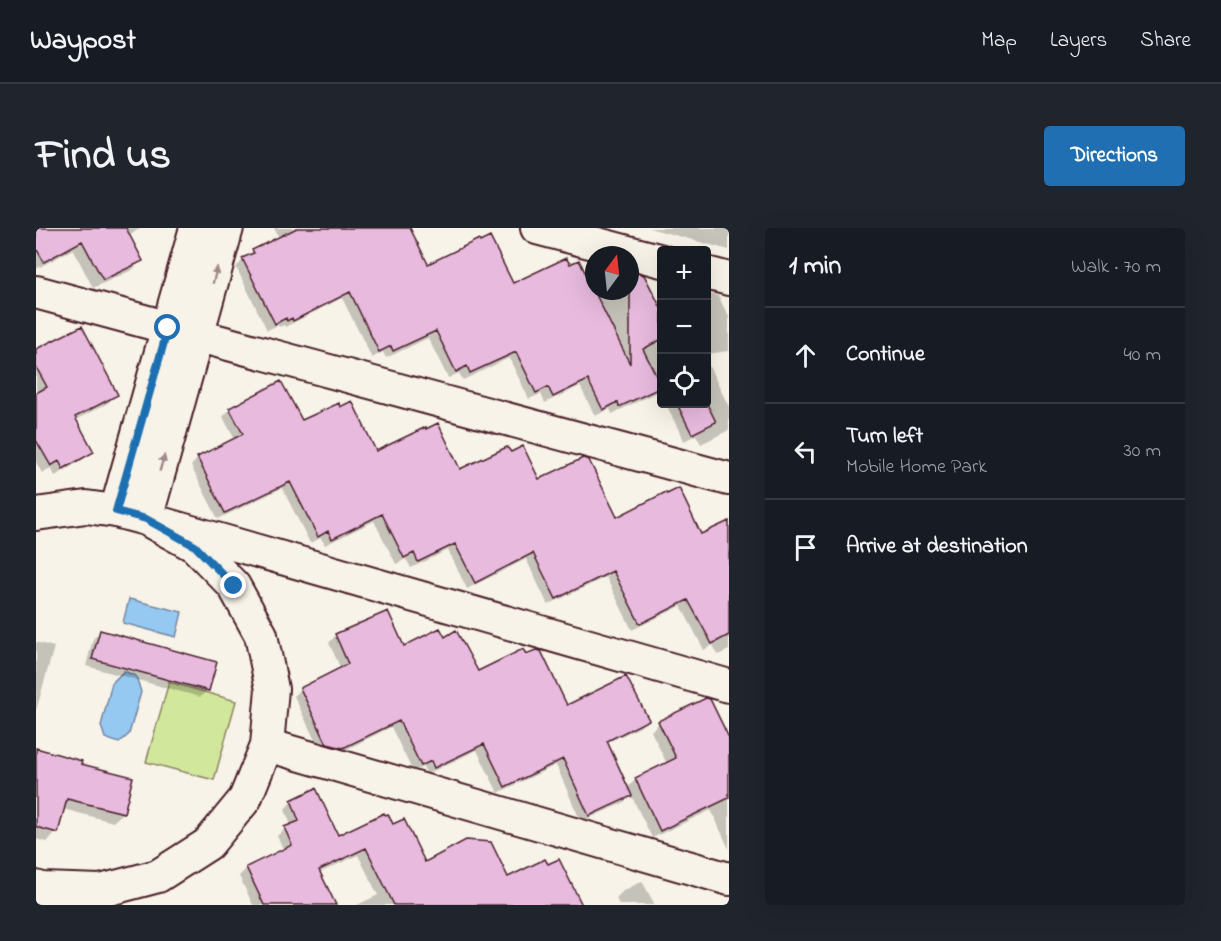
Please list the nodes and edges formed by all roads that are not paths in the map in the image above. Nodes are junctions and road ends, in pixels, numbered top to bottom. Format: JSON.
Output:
{"nodes":[{"id":1,"x":196,"y":228,"type":"edge"},
{"id":2,"x":227,"y":228,"type":"edge"},
{"id":3,"x":537,"y":228,"type":"edge"},
{"id":4,"x":657,"y":260,"type":"edge"},
{"id":5,"x":711,"y":274,"type":"edge"},
{"id":6,"x":729,"y":279,"type":"edge"},
{"id":7,"x":36,"y":292,"type":"edge"},
{"id":8,"x":168,"y":328,"type":"junction"},
{"id":9,"x":198,"y":336,"type":"junction"},
{"id":10,"x":729,"y":479,"type":"edge"},
{"id":11,"x":36,"y":494,"type":"edge"},
{"id":12,"x":86,"y":507,"type":"junction"},
{"id":13,"x":116,"y":511,"type":"junction"},
{"id":14,"x":36,"y":514,"type":"edge"},
{"id":15,"x":146,"y":519,"type":"junction"},
{"id":16,"x":729,"y":687,"type":"edge"},
{"id":17,"x":267,"y":745,"type":"junction"},
{"id":18,"x":729,"y":879,"type":"edge"},
{"id":19,"x":38,"y":892,"type":"edge"},
{"id":20,"x":99,"y":905,"type":"edge"}],
"edges":[{"from":1,"to":8,"type":"street"},
{"from":9,"to":2,"type":"street","one_way":true},
{"from":3,"to":4,"type":"street"},
{"from":5,"to":6,"type":"street"},
{"from":7,"to":8,"type":"street"},
{"from":8,"to":9,"type":"street"},
{"from":8,"to":13,"type":"street"},
{"from":9,"to":10,"type":"street"},
{"from":15,"to":9,"type":"street","one_way":true},
{"from":11,"to":12,"type":"street"},
{"from":12,"to":13,"type":"street"},
{"from":12,"to":14,"type":"street"},
{"from":13,"to":15,"type":"street"},
{"from":15,"to":16,"type":"street"},
{"from":15,"to":17,"type":"street"},
{"from":17,"to":18,"type":"street"},
{"from":17,"to":19,"type":"street"},
{"from":19,"to":20,"type":"street"}]}
